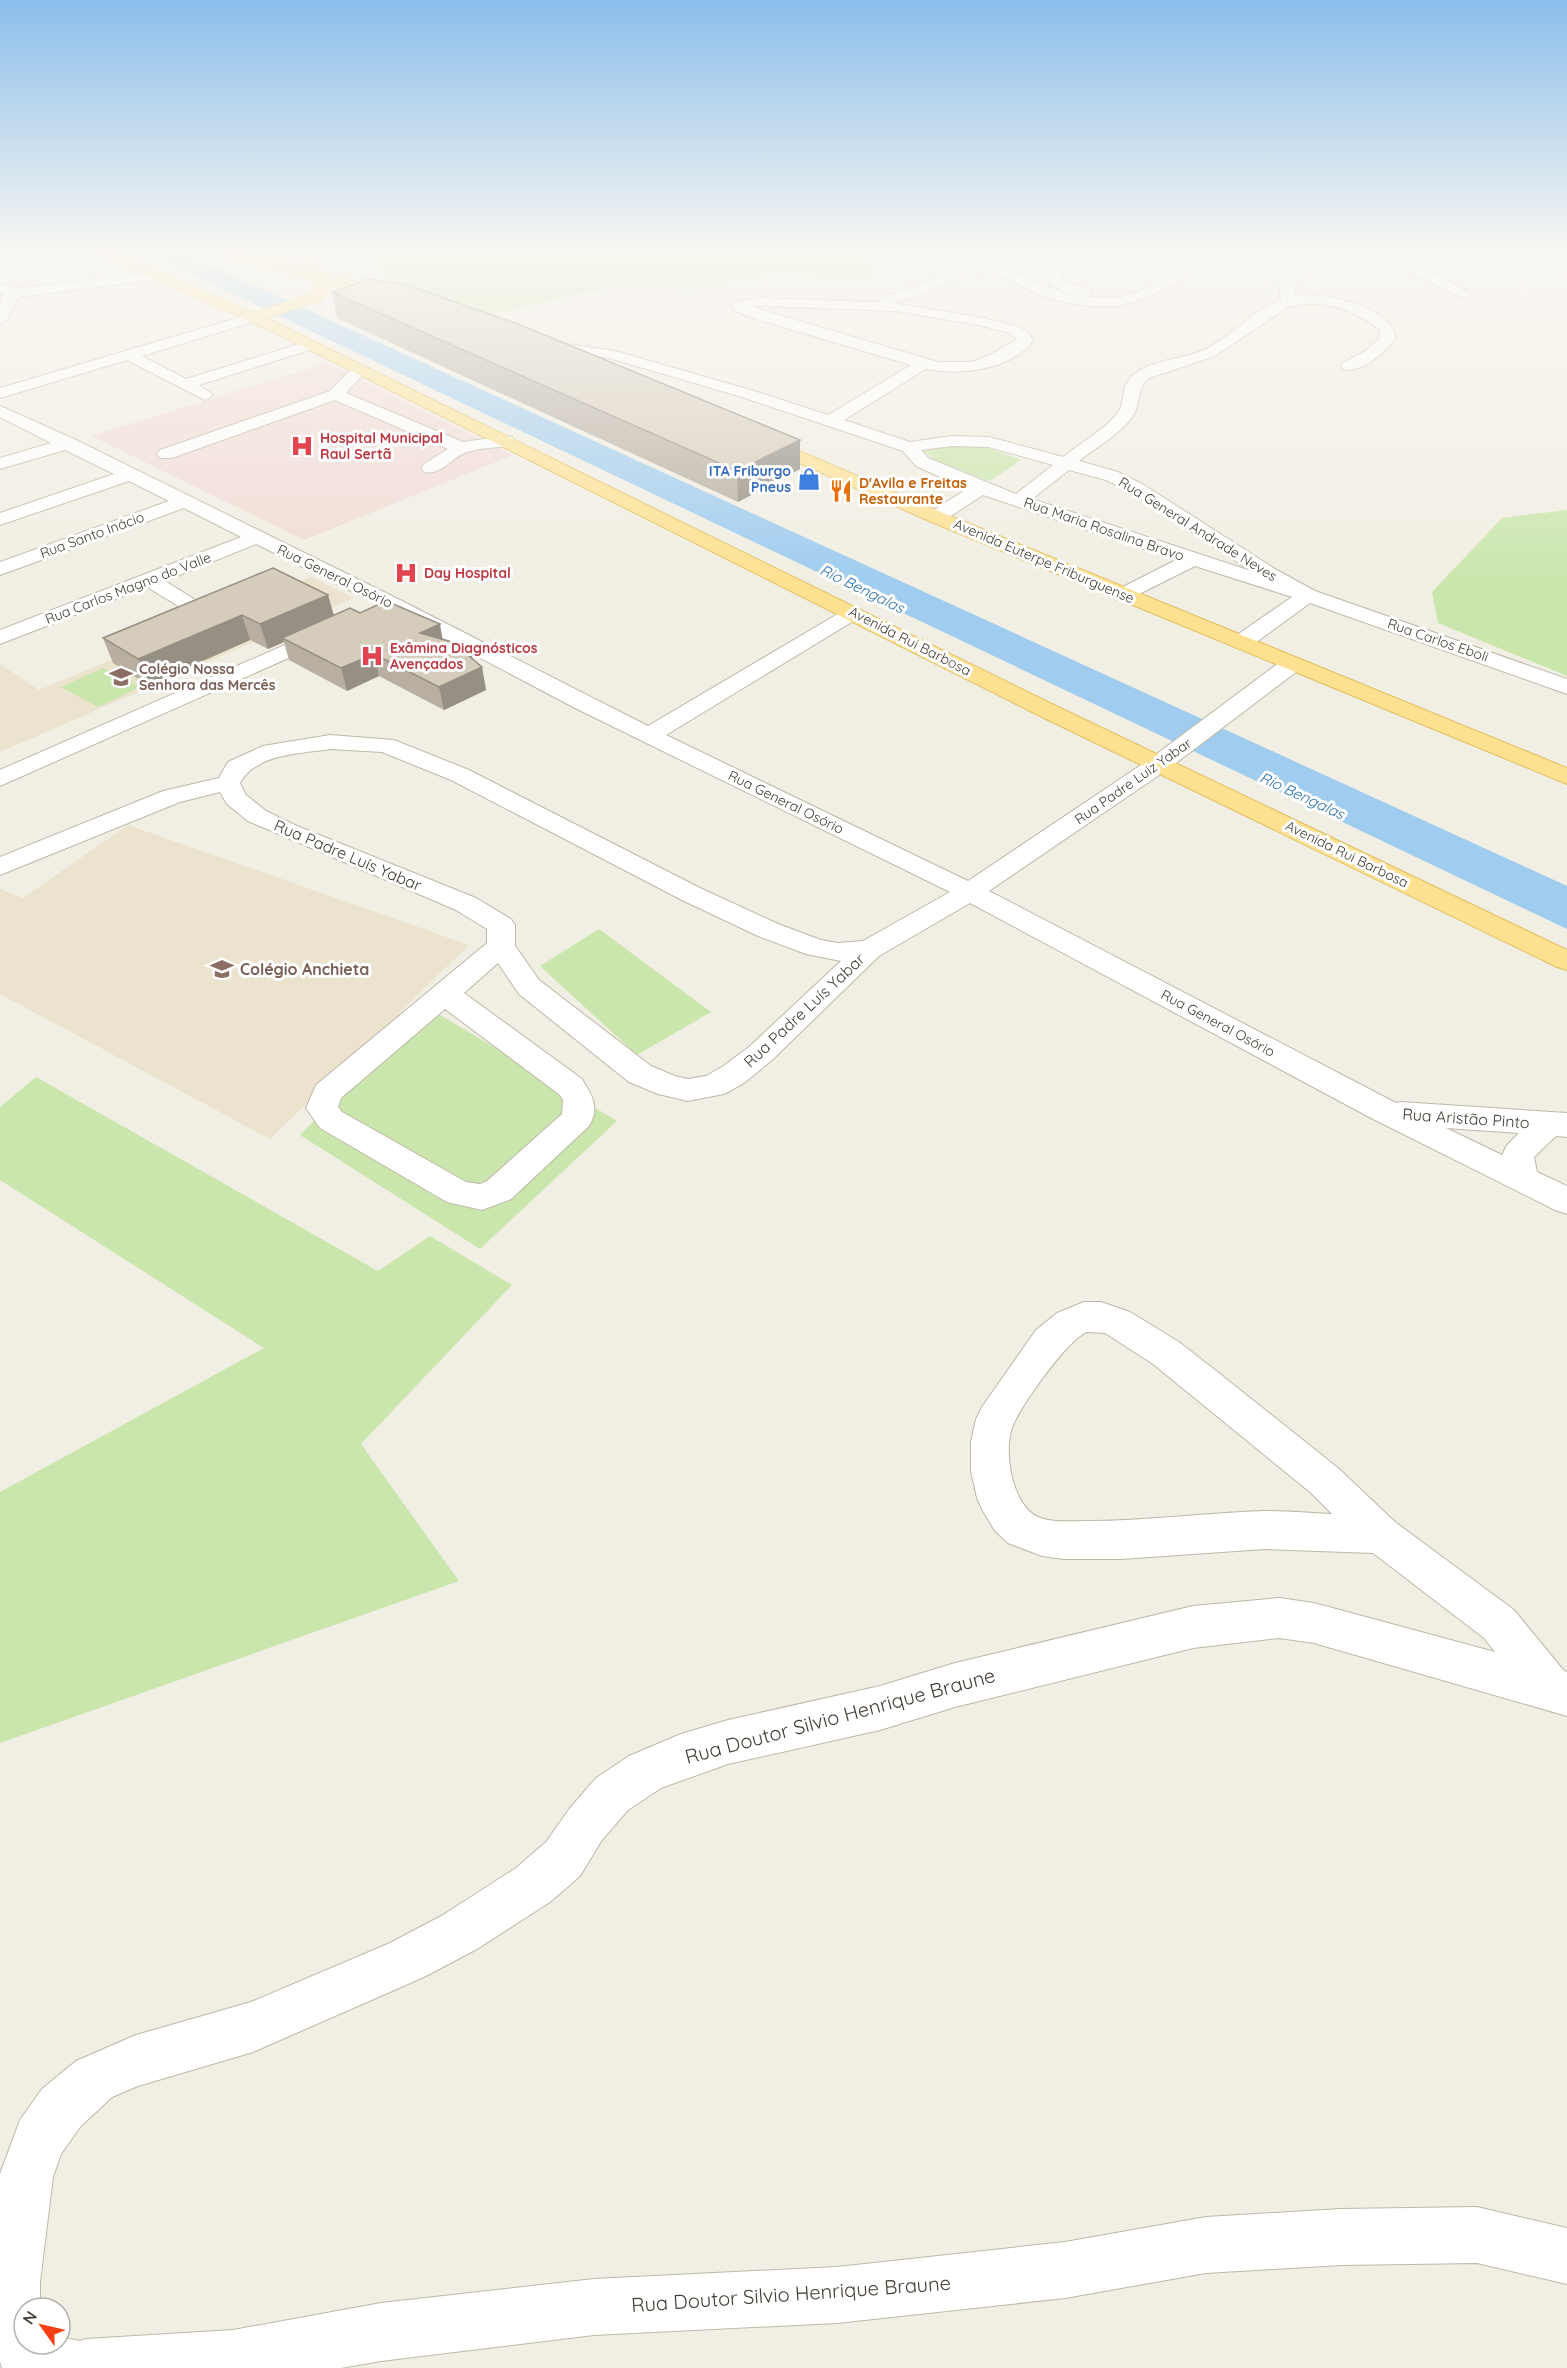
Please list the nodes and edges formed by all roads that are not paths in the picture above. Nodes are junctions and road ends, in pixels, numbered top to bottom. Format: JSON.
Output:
{"nodes":[{"id":1,"x":103,"y":362,"type":"edge"},
{"id":2,"x":142,"y":362,"type":"edge"},
{"id":3,"x":258,"y":362,"type":"edge"},
{"id":4,"x":345,"y":362,"type":"edge"},
{"id":5,"x":571,"y":362,"type":"edge"},
{"id":6,"x":636,"y":362,"type":"edge"},
{"id":7,"x":916,"y":362,"type":"edge"},
{"id":8,"x":990,"y":362,"type":"edge"},
{"id":9,"x":1187,"y":362,"type":"edge"},
{"id":10,"x":1358,"y":362,"type":"edge"},
{"id":11,"x":924,"y":364,"type":"junction"},
{"id":12,"x":1349,"y":366,"type":"dead end"},
{"id":13,"x":360,"y":369,"type":"junction"},
{"id":14,"x":594,"y":372,"type":"edge"},
{"id":15,"x":186,"y":384,"type":"junction"},
{"id":16,"x":724,"y":387,"type":"junction"},
{"id":17,"x":0,"y":393,"type":"edge"},
{"id":18,"x":336,"y":394,"type":"junction"},
{"id":19,"x":207,"y":396,"type":"dead end"},
{"id":20,"x":704,"y":397,"type":"dead end"},
{"id":21,"x":0,"y":411,"type":"edge"},
{"id":22,"x":830,"y":421,"type":"junction"},
{"id":23,"x":742,"y":432,"type":"edge"},
{"id":24,"x":506,"y":441,"type":"junction"},
{"id":25,"x":68,"y":443,"type":"junction"},
{"id":26,"x":909,"y":447,"type":"junction"},
{"id":27,"x":461,"y":448,"type":"junction"},
{"id":28,"x":166,"y":454,"type":"dead end"},
{"id":29,"x":1069,"y":463,"type":"junction"},
{"id":30,"x":0,"y":464,"type":"edge"},
{"id":31,"x":430,"y":468,"type":"dead end"},
{"id":32,"x":129,"y":475,"type":"junction"},
{"id":33,"x":981,"y":488,"type":"junction"},
{"id":34,"x":1020,"y":500,"type":"junction"},
{"id":35,"x":184,"y":502,"type":"junction"},
{"id":36,"x":936,"y":517,"type":"junction"},
{"id":37,"x":0,"y":519,"type":"edge"},
{"id":38,"x":255,"y":538,"type":"junction"},
{"id":39,"x":1194,"y":559,"type":"junction"},
{"id":40,"x":0,"y":569,"type":"edge"},
{"id":41,"x":148,"y":579,"type":"junction"},
{"id":42,"x":1122,"y":594,"type":"junction"},
{"id":43,"x":1308,"y":595,"type":"junction"},
{"id":44,"x":195,"y":608,"type":"edge"},
{"id":45,"x":372,"y":613,"type":"junction"},
{"id":46,"x":853,"y":613,"type":"junction"},
{"id":47,"x":0,"y":638,"type":"edge"},
{"id":48,"x":1242,"y":642,"type":"junction"},
{"id":49,"x":1292,"y":664,"type":"junction"},
{"id":50,"x":1567,"y":687,"type":"edge"},
{"id":51,"x":649,"y":735,"type":"junction"},
{"id":52,"x":1159,"y":764,"type":"junction"},
{"id":53,"x":1567,"y":777,"type":"edge"},
{"id":54,"x":0,"y":779,"type":"edge"},
{"id":55,"x":228,"y":783,"type":"junction"},
{"id":56,"x":0,"y":867,"type":"edge"},
{"id":57,"x":970,"y":892,"type":"junction"},
{"id":58,"x":501,"y":946,"type":"junction"},
{"id":59,"x":869,"y":950,"type":"junction"},
{"id":60,"x":1567,"y":961,"type":"edge"},
{"id":61,"x":444,"y":993,"type":"junction"},
{"id":62,"x":1384,"y":1112,"type":"junction"},
{"id":63,"x":1558,"y":1124,"type":"edge"},
{"id":64,"x":1524,"y":1180,"type":"junction"},
{"id":65,"x":1567,"y":1201,"type":"edge"},
{"id":66,"x":1381,"y":1535,"type":"junction"},
{"id":67,"x":1559,"y":1692,"type":"edge"},
{"id":68,"x":1567,"y":2256,"type":"edge"},
{"id":69,"x":74,"y":2368,"type":"edge"},
{"id":70,"x":86,"y":2368,"type":"edge"}],
"edges":[{"from":1,"to":17,"type":"street"},
{"from":2,"to":15,"type":"street"},
{"from":3,"to":15,"type":"street"},
{"from":4,"to":13,"type":"main road","name":"Avenida Rui Barbosa"},
{"from":5,"to":14,"type":"main road"},
{"from":6,"to":16,"type":"street"},
{"from":7,"to":11,"type":"street"},
{"from":8,"to":11,"type":"street"},
{"from":9,"to":29,"type":"street"},
{"from":10,"to":12,"type":"street"},
{"from":11,"to":22,"type":"street"},
{"from":13,"to":18,"type":"street"},
{"from":13,"to":24,"type":"main road","name":"Avenida Rui Barbosa"},
{"from":15,"to":19,"type":"street"},
{"from":16,"to":20,"type":"street"},
{"from":16,"to":22,"type":"street"},
{"from":18,"to":27,"type":"street"},
{"from":18,"to":28,"type":"street"},
{"from":21,"to":25,"type":"street","name":"Rua General Osório"},
{"from":22,"to":26,"type":"street"},
{"from":23,"to":36,"type":"main road","name":"Avenida Euterpe Friburguense"},
{"from":24,"to":27,"type":"street"},
{"from":24,"to":46,"type":"main road","name":"Avenida Rui Barbosa"},
{"from":25,"to":30,"type":"street"},
{"from":25,"to":32,"type":"street","name":"Rua General Osório"},
{"from":26,"to":29,"type":"street","name":"Rua General Andrade Neves"},
{"from":26,"to":33,"type":"street","name":"Rua Maria Rosalina Bravo"},
{"from":27,"to":31,"type":"street"},
{"from":29,"to":34,"type":"street"},
{"from":29,"to":43,"type":"street","name":"Rua General Andrade Neves"},
{"from":32,"to":35,"type":"street","name":"Rua General Osório"},
{"from":32,"to":37,"type":"street"},
{"from":33,"to":34,"type":"street","name":"Rua Maria Rosalina Bravo"},
{"from":33,"to":36,"type":"street"},
{"from":34,"to":39,"type":"street","name":"Rua Maria Rosalina Bravo"},
{"from":35,"to":38,"type":"street","name":"Rua General Osório"},
{"from":35,"to":40,"type":"street","name":"Rua Santo Inácio"},
{"from":36,"to":42,"type":"main road","name":"Avenida Euterpe Friburguense"},
{"from":38,"to":41,"type":"street","name":"Rua Carlos Magno do Valle"},
{"from":38,"to":45,"type":"street","name":"Rua General Osório"},
{"from":39,"to":42,"type":"street"},
{"from":39,"to":43,"type":"street","name":"Rua Maria Rosalina Bravo"},
{"from":41,"to":44,"type":"street"},
{"from":41,"to":47,"type":"street","name":"Rua Carlos Magno do Valle"},
{"from":42,"to":48,"type":"main road","name":"Avenida Euterpe Friburguense"},
{"from":43,"to":48,"type":"street"},
{"from":43,"to":50,"type":"street","name":"Rua Carlos Eboli"},
{"from":45,"to":51,"type":"street","name":"Rua General Osório"},
{"from":45,"to":54,"type":"street"},
{"from":46,"to":51,"type":"street"},
{"from":46,"to":52,"type":"main road","name":"Avenida Rui Barbosa"},
{"from":48,"to":49,"type":"main road","name":"Avenida Euterpe Friburguense"},
{"from":49,"to":52,"type":"street","name":"Rua Padre Luiz Yabar"},
{"from":49,"to":53,"type":"main road","name":"Avenida Euterpe Friburguense"},
{"from":51,"to":57,"type":"street","name":"Rua General Osório"},
{"from":52,"to":57,"type":"street","name":"Rua Padre Luiz Yabar"},
{"from":52,"to":60,"type":"main road","name":"Avenida Rui Barbosa"},
{"from":55,"to":56,"type":"street"},
{"from":55,"to":58,"type":"street","name":"Rua Padre Luís Yabar"},
{"from":55,"to":59,"type":"street","name":"Rua Padre Luís Yabar"},
{"from":57,"to":59,"type":"street","name":"Rua Padre Luís Yabar"},
{"from":57,"to":62,"type":"street","name":"Rua General Osório"},
{"from":58,"to":59,"type":"street","name":"Rua Padre Luís Yabar"},
{"from":58,"to":61,"type":"street"},
{"from":61,"to":61,"type":"street"},
{"from":62,"to":63,"type":"street","name":"Rua Aristão Pinto"},
{"from":62,"to":64,"type":"street","name":"Rua General Osório"},
{"from":63,"to":64,"type":"street","name":"Rua Aristão Pinto"},
{"from":64,"to":65,"type":"street","name":"Rua General Osório"},
{"from":66,"to":66,"type":"street","name":"Rua Doutor Silvio Henrique Braune"},
{"from":66,"to":67,"type":"street","name":"Rua Doutor Silvio Henrique Braune"},
{"from":67,"to":69,"type":"street","name":"Rua Doutor Silvio Henrique Braune"},
{"from":68,"to":70,"type":"street","name":"Rua Doutor Silvio Henrique Braune"}]}
